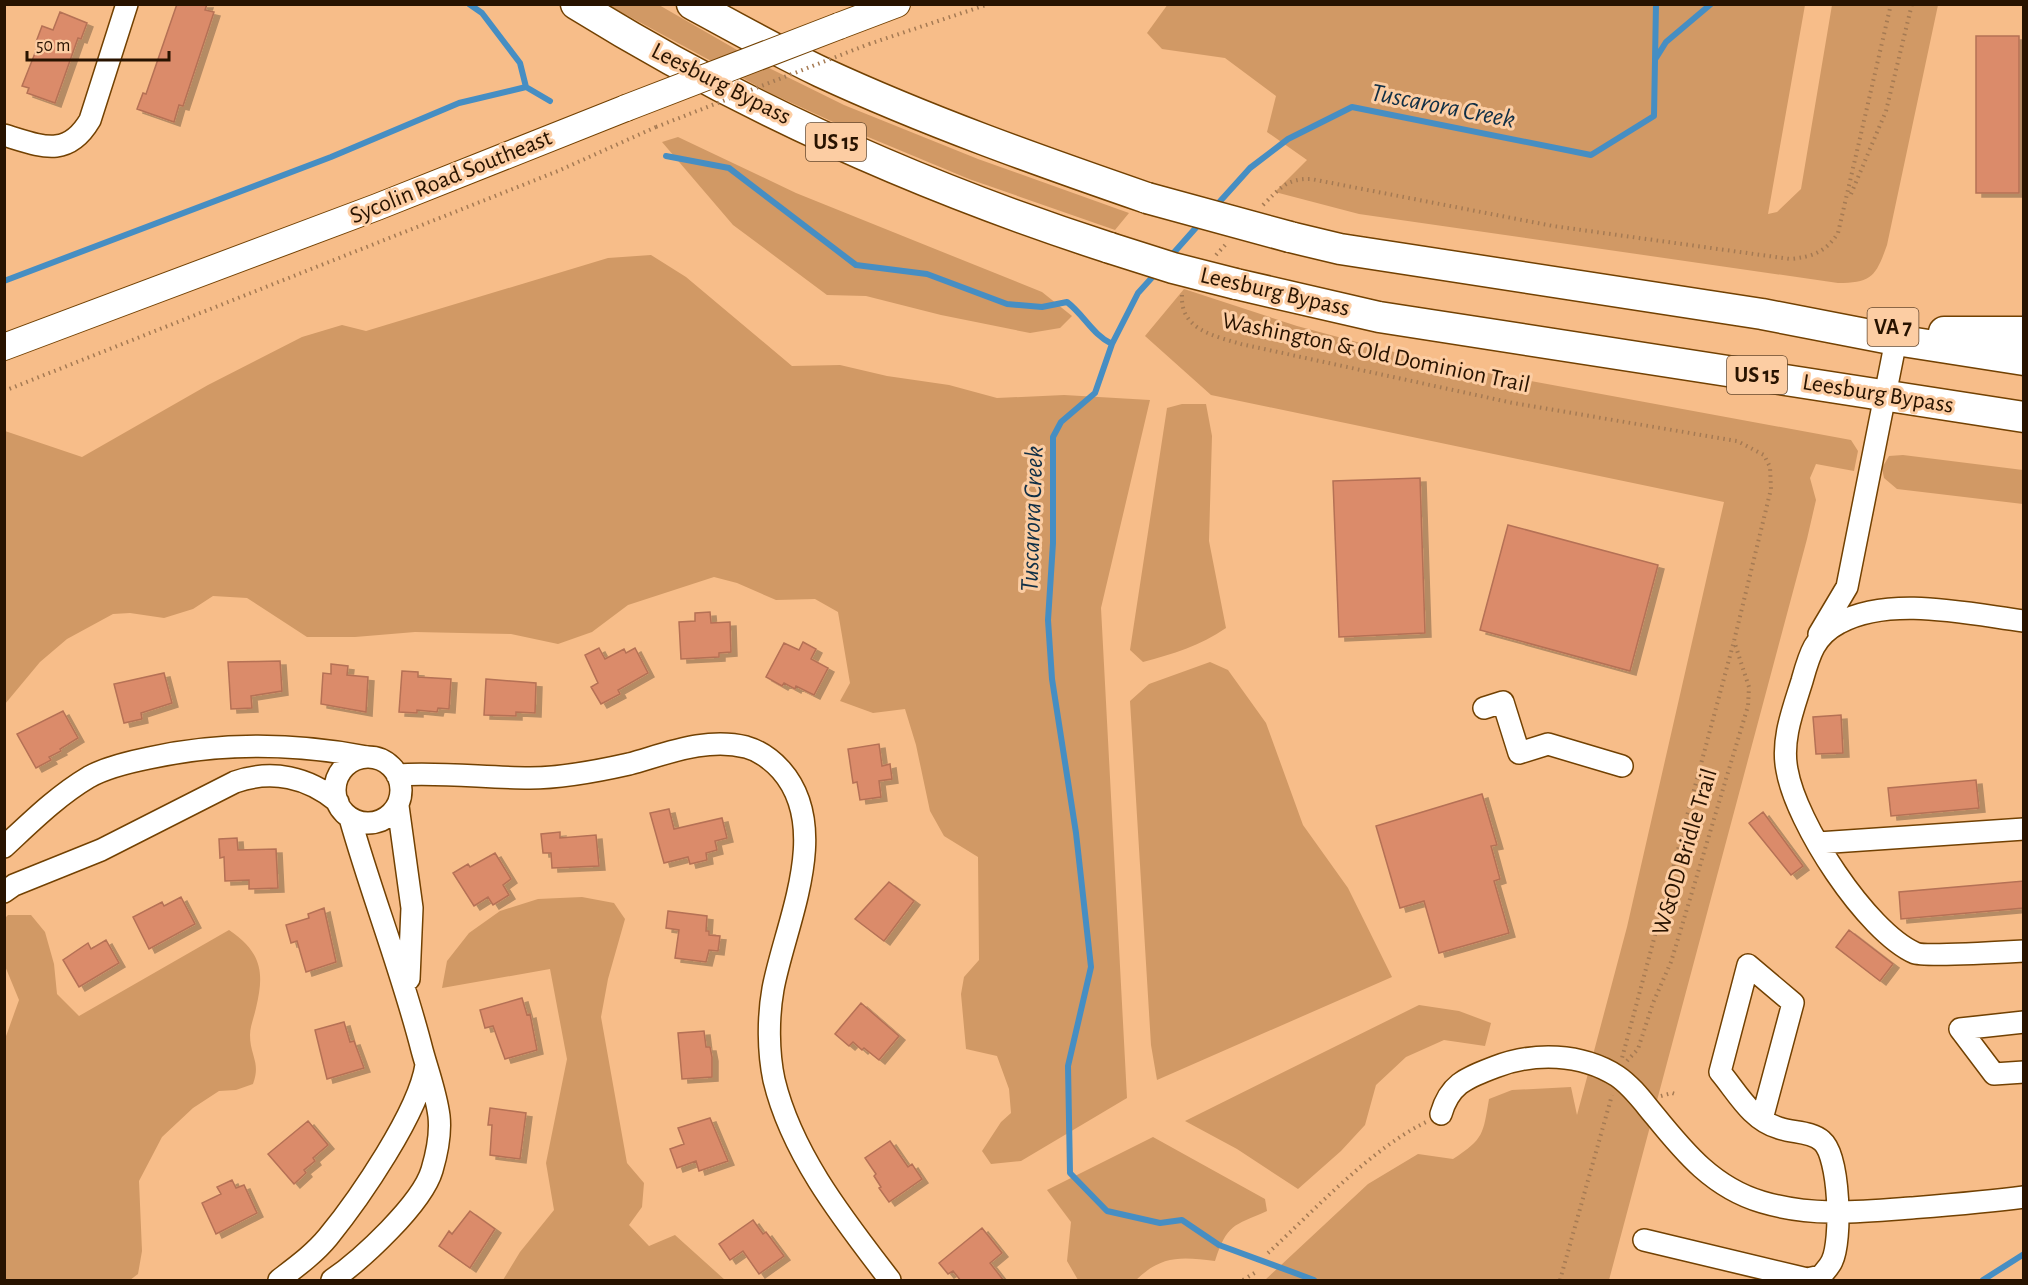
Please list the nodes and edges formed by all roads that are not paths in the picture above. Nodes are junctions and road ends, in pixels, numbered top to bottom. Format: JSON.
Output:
{"nodes":[{"id":1,"x":127,"y":4,"type":"edge"},
{"id":2,"x":576,"y":4,"type":"edge"},
{"id":3,"x":692,"y":4,"type":"edge"},
{"id":4,"x":897,"y":4,"type":"edge"},
{"id":5,"x":4,"y":135,"type":"edge"},
{"id":6,"x":1762,"y":314,"type":"junction"},
{"id":7,"x":2024,"y":332,"type":"edge"},
{"id":8,"x":1896,"y":340,"type":"junction"},
{"id":9,"x":4,"y":347,"type":"edge"},
{"id":10,"x":2024,"y":360,"type":"edge"},
{"id":11,"x":1884,"y":394,"type":"junction"},
{"id":12,"x":2024,"y":417,"type":"edge"},
{"id":13,"x":2024,"y":621,"type":"edge"},
{"id":14,"x":1813,"y":645,"type":"junction"},
{"id":15,"x":1484,"y":708,"type":"dead end"},
{"id":16,"x":367,"y":757,"type":"junction"},
{"id":17,"x":1622,"y":766,"type":"dead end"},
{"id":18,"x":397,"y":775,"type":"junction"},
{"id":19,"x":398,"y":806,"type":"junction"},
{"id":20,"x":344,"y":810,"type":"junction"},
{"id":21,"x":2024,"y":830,"type":"edge"},
{"id":22,"x":1818,"y":843,"type":"junction"},
{"id":23,"x":4,"y":847,"type":"edge"},
{"id":24,"x":4,"y":892,"type":"edge"},
{"id":25,"x":2024,"y":951,"type":"edge"},
{"id":26,"x":410,"y":1004,"type":"junction"},
{"id":27,"x":2024,"y":1022,"type":"edge"},
{"id":28,"x":426,"y":1065,"type":"junction"},
{"id":29,"x":2024,"y":1072,"type":"edge"},
{"id":30,"x":1441,"y":1114,"type":"road end"},
{"id":31,"x":1762,"y":1119,"type":"junction"},
{"id":32,"x":2024,"y":1197,"type":"edge"},
{"id":33,"x":1838,"y":1214,"type":"junction"},
{"id":34,"x":1644,"y":1240,"type":"dead end"},
{"id":35,"x":279,"y":1281,"type":"edge"},
{"id":36,"x":332,"y":1281,"type":"edge"},
{"id":37,"x":890,"y":1281,"type":"edge"}],
"edges":[{"from":1,"to":5,"type":"street"},
{"from":2,"to":11,"type":"highway","name":"Leesburg Bypass","number":"US 15","bridge":true},
{"from":3,"to":6,"type":"highway","number":"US 15","bridge":true},
{"from":4,"to":9,"type":"main road","name":"Sycolin Road Southeast","bridge":true},
{"from":6,"to":7,"type":"highway","number":"VA 7"},
{"from":6,"to":8,"type":"highway","number":"US 15"},
{"from":8,"to":10,"type":"highway","number":"US 15"},
{"from":8,"to":11,"type":"street"},
{"from":11,"to":12,"type":"highway","name":"Leesburg Bypass","number":"US 15"},
{"from":11,"to":14,"type":"street"},
{"from":13,"to":14,"type":"street"},
{"from":14,"to":22,"type":"street"},
{"from":15,"to":17,"type":"street"},
{"from":16,"to":18,"type":"street"},
{"from":16,"to":20,"type":"street"},
{"from":16,"to":23,"type":"street"},
{"from":18,"to":19,"type":"street"},
{"from":18,"to":37,"type":"street"},
{"from":19,"to":20,"type":"street"},
{"from":19,"to":26,"type":"street"},
{"from":20,"to":24,"type":"street"},
{"from":20,"to":26,"type":"street"},
{"from":21,"to":22,"type":"street"},
{"from":22,"to":25,"type":"street"},
{"from":26,"to":28,"type":"street"},
{"from":27,"to":29,"type":"street"},
{"from":28,"to":35,"type":"street"},
{"from":28,"to":36,"type":"street"},
{"from":30,"to":33,"type":"street"},
{"from":31,"to":31,"type":"street"},
{"from":31,"to":33,"type":"street"},
{"from":32,"to":33,"type":"street"},
{"from":33,"to":34,"type":"street"}]}
